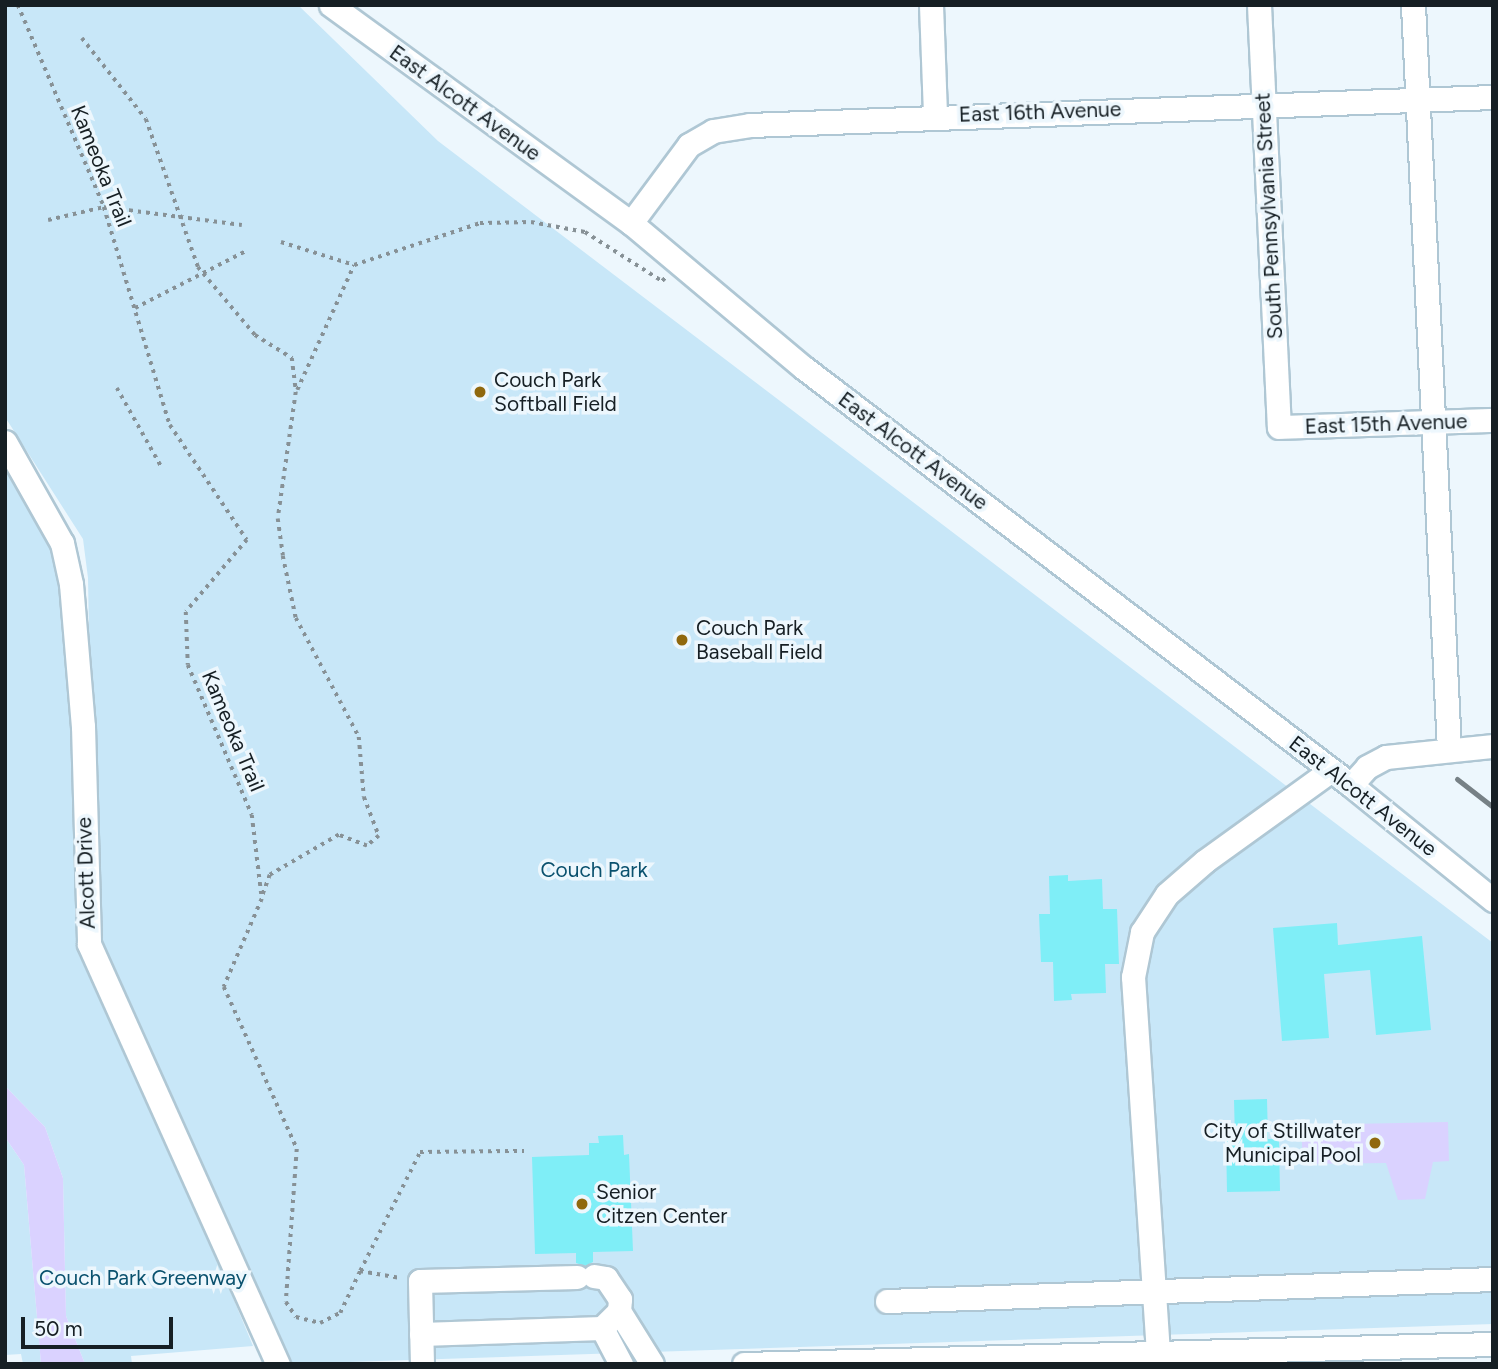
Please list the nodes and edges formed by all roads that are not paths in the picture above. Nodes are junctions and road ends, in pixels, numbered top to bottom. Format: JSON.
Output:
{"nodes":[{"id":1,"x":331,"y":5,"type":"edge"},
{"id":2,"x":931,"y":5,"type":"edge"},
{"id":3,"x":1259,"y":5,"type":"edge"},
{"id":4,"x":1413,"y":5,"type":"edge"},
{"id":5,"x":1493,"y":97,"type":"edge"},
{"id":6,"x":1418,"y":100,"type":"junction"},
{"id":7,"x":1264,"y":105,"type":"junction"},
{"id":8,"x":934,"y":116,"type":"junction"},
{"id":9,"x":631,"y":223,"type":"junction"},
{"id":10,"x":1493,"y":420,"type":"edge"},
{"id":11,"x":1434,"y":422,"type":"junction"},
{"id":12,"x":1279,"y":427,"type":"joint"},
{"id":13,"x":5,"y":442,"type":"edge"},
{"id":14,"x":1493,"y":746,"type":"edge"},
{"id":15,"x":1450,"y":749,"type":"junction"},
{"id":16,"x":1332,"y":770,"type":"junction"},
{"id":17,"x":1351,"y":785,"type":"junction"},
{"id":18,"x":1493,"y":900,"type":"edge"},
{"id":19,"x":1493,"y":1279,"type":"edge"},
{"id":20,"x":1152,"y":1291,"type":"junction"},
{"id":21,"x":887,"y":1301,"type":"dead end"},
{"id":22,"x":619,"y":1311,"type":"junction"},
{"id":23,"x":603,"y":1328,"type":"junction"},
{"id":24,"x":421,"y":1334,"type":"junction"},
{"id":25,"x":1493,"y":1344,"type":"edge"},
{"id":26,"x":1158,"y":1353,"type":"junction"},
{"id":27,"x":278,"y":1364,"type":"edge"},
{"id":28,"x":422,"y":1364,"type":"edge"},
{"id":29,"x":621,"y":1364,"type":"edge"},
{"id":30,"x":652,"y":1364,"type":"edge"},
{"id":31,"x":744,"y":1364,"type":"edge"}],
"edges":[{"from":1,"to":9,"type":"street","name":"East Alcott Avenue"},
{"from":2,"to":8,"type":"street"},
{"from":3,"to":7,"type":"street","name":"South Pennsylvania Street"},
{"from":4,"to":6,"type":"street"},
{"from":5,"to":6,"type":"street","name":"East 16th Avenue"},
{"from":6,"to":7,"type":"street","name":"East 16th Avenue"},
{"from":6,"to":11,"type":"street"},
{"from":7,"to":8,"type":"street","name":"East 16th Avenue"},
{"from":7,"to":12,"type":"street","name":"South Pennsylvania Street"},
{"from":8,"to":9,"type":"street","name":"East 16th Avenue"},
{"from":9,"to":16,"type":"street","name":"East Alcott Avenue"},
{"from":10,"to":11,"type":"street","name":"East 15th Avenue"},
{"from":11,"to":12,"type":"street","name":"East 15th Avenue"},
{"from":11,"to":15,"type":"street"},
{"from":13,"to":27,"type":"street","name":"Alcott Drive"},
{"from":14,"to":15,"type":"street"},
{"from":15,"to":17,"type":"street"},
{"from":16,"to":17,"type":"street","name":"East Alcott Avenue"},
{"from":16,"to":20,"type":"street"},
{"from":17,"to":18,"type":"street","name":"East Alcott Avenue"},
{"from":19,"to":20,"type":"street"},
{"from":20,"to":21,"type":"street"},
{"from":20,"to":26,"type":"street"},
{"from":22,"to":23,"type":"street"},
{"from":22,"to":24,"type":"street"},
{"from":22,"to":30,"type":"street"},
{"from":23,"to":24,"type":"street"},
{"from":23,"to":29,"type":"street"},
{"from":24,"to":28,"type":"street"},
{"from":25,"to":26,"type":"street"},
{"from":26,"to":31,"type":"street"}]}
